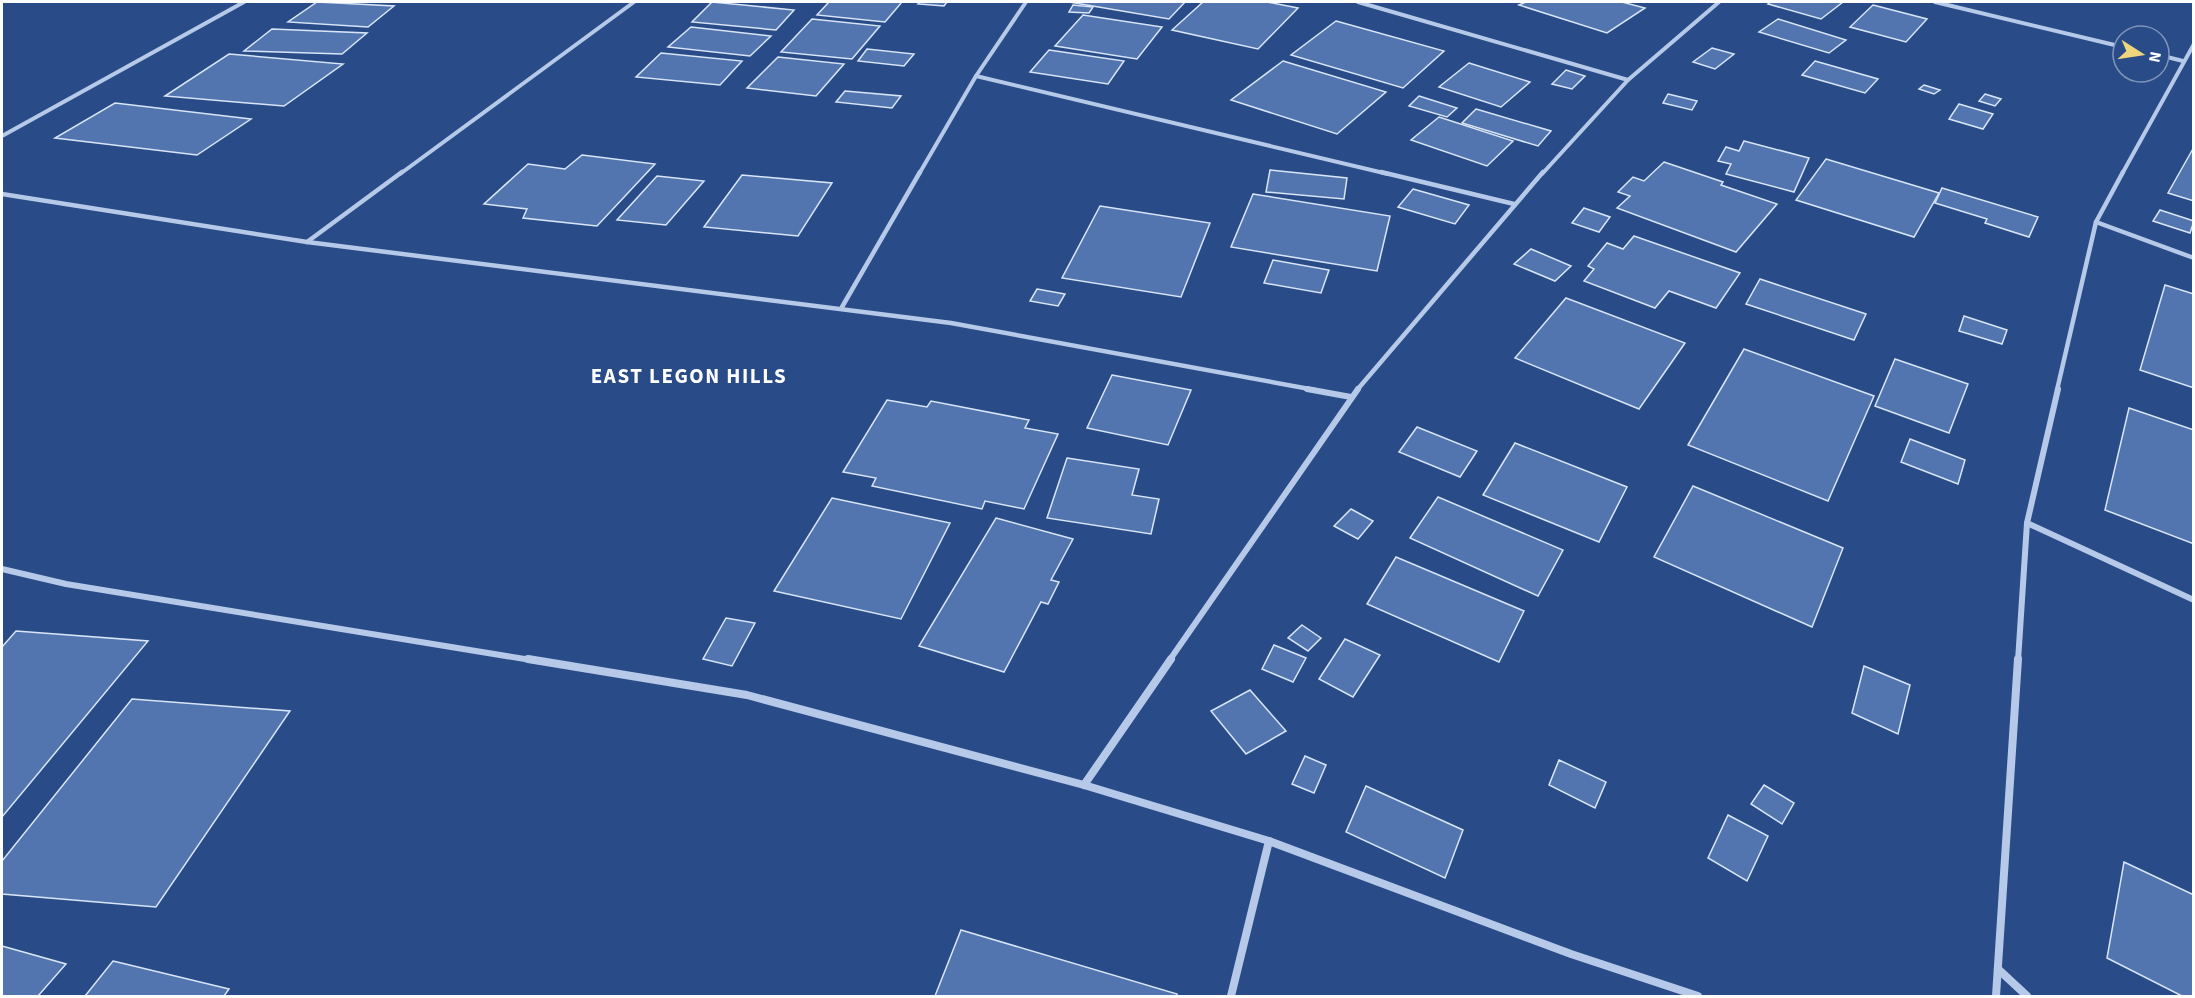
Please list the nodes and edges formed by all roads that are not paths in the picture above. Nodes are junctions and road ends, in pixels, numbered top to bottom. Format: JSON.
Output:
{"nodes":[{"id":1,"x":244,"y":2,"type":"edge"},
{"id":2,"x":634,"y":2,"type":"edge"},
{"id":3,"x":1026,"y":2,"type":"edge"},
{"id":4,"x":1358,"y":2,"type":"edge"},
{"id":5,"x":1719,"y":2,"type":"edge"},
{"id":6,"x":1935,"y":2,"type":"edge"},
{"id":7,"x":2111,"y":44,"type":"edge"},
{"id":8,"x":2193,"y":44,"type":"edge"},
{"id":9,"x":2171,"y":58,"type":"edge"},
{"id":10,"x":2183,"y":61,"type":"junction"},
{"id":11,"x":976,"y":76,"type":"junction"},
{"id":12,"x":1628,"y":80,"type":"junction"},
{"id":13,"x":2,"y":136,"type":"edge"},
{"id":14,"x":2,"y":194,"type":"edge"},
{"id":15,"x":1514,"y":204,"type":"junction"},
{"id":16,"x":2096,"y":222,"type":"junction"},
{"id":17,"x":307,"y":243,"type":"junction"},
{"id":18,"x":2193,"y":258,"type":"edge"},
{"id":19,"x":842,"y":307,"type":"junction"},
{"id":20,"x":1351,"y":397,"type":"junction"},
{"id":21,"x":2027,"y":523,"type":"junction"},
{"id":22,"x":2,"y":569,"type":"edge"},
{"id":23,"x":2193,"y":600,"type":"edge"},
{"id":24,"x":1084,"y":785,"type":"junction"},
{"id":25,"x":1269,"y":842,"type":"junction"},
{"id":26,"x":1998,"y":969,"type":"junction"},
{"id":27,"x":1231,"y":996,"type":"edge"},
{"id":28,"x":1698,"y":996,"type":"edge"},
{"id":29,"x":1996,"y":996,"type":"edge"},
{"id":30,"x":2028,"y":996,"type":"edge"}],
"edges":[{"from":1,"to":13,"type":"street"},
{"from":2,"to":17,"type":"street"},
{"from":3,"to":11,"type":"street"},
{"from":4,"to":12,"type":"street"},
{"from":5,"to":12,"type":"street"},
{"from":6,"to":7,"type":"street"},
{"from":8,"to":10,"type":"street"},
{"from":9,"to":10,"type":"street"},
{"from":10,"to":16,"type":"street"},
{"from":11,"to":15,"type":"street"},
{"from":11,"to":19,"type":"street"},
{"from":12,"to":15,"type":"street"},
{"from":14,"to":17,"type":"street"},
{"from":15,"to":20,"type":"street"},
{"from":16,"to":18,"type":"street"},
{"from":16,"to":21,"type":"street"},
{"from":17,"to":19,"type":"street"},
{"from":19,"to":20,"type":"street"},
{"from":20,"to":24,"type":"street"},
{"from":21,"to":23,"type":"street"},
{"from":21,"to":26,"type":"street"},
{"from":22,"to":24,"type":"street"},
{"from":24,"to":25,"type":"street"},
{"from":25,"to":27,"type":"street"},
{"from":25,"to":28,"type":"street"},
{"from":26,"to":29,"type":"street"},
{"from":26,"to":30,"type":"street"}]}
